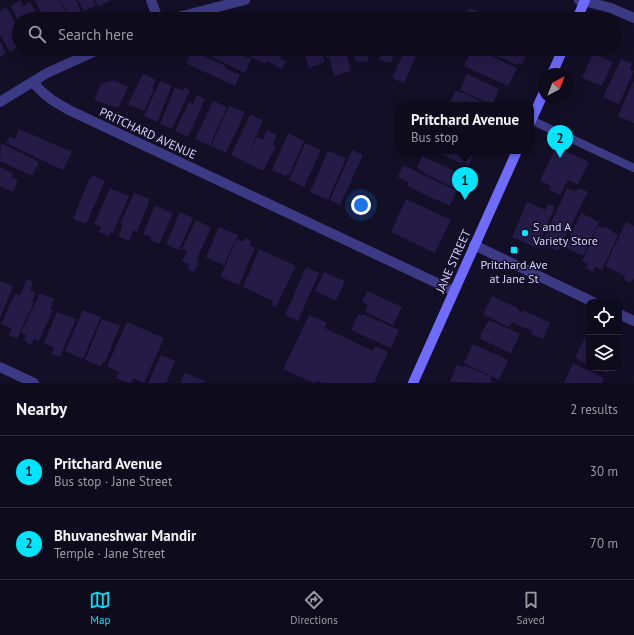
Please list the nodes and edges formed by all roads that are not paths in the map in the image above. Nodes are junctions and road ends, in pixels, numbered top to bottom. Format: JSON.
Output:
{"nodes":[{"id":1,"x":151,"y":0,"type":"edge"},
{"id":2,"x":245,"y":0,"type":"edge"},
{"id":3,"x":583,"y":0,"type":"edge"},
{"id":4,"x":155,"y":12,"type":"edge"},
{"id":5,"x":198,"y":12,"type":"edge"},
{"id":6,"x":579,"y":12,"type":"edge"},
{"id":7,"x":620,"y":12,"type":"edge"},
{"id":8,"x":622,"y":13,"type":"edge"},
{"id":9,"x":634,"y":18,"type":"edge"},
{"id":10,"x":85,"y":56,"type":"edge"},
{"id":11,"x":560,"y":56,"type":"edge"},
{"id":12,"x":555,"y":68,"type":"edge"},
{"id":13,"x":33,"y":82,"type":"junction"},
{"id":14,"x":0,"y":102,"type":"edge"},
{"id":15,"x":538,"y":104,"type":"edge"},
{"id":16,"x":534,"y":114,"type":"edge"},
{"id":17,"x":534,"y":121,"type":"edge"},
{"id":18,"x":516,"y":154,"type":"edge"},
{"id":19,"x":634,"y":168,"type":"edge"},
{"id":20,"x":474,"y":246,"type":"junction"},
{"id":21,"x":454,"y":290,"type":"junction"},
{"id":22,"x":587,"y":299,"type":"edge"},
{"id":23,"x":622,"y":316,"type":"edge"},
{"id":24,"x":634,"y":322,"type":"edge"},
{"id":25,"x":0,"y":367,"type":"edge"},
{"id":26,"x":34,"y":383,"type":"edge"},
{"id":27,"x":413,"y":383,"type":"edge"}],
"edges":[{"from":1,"to":4,"type":"street"},
{"from":2,"to":5,"type":"street"},
{"from":3,"to":6,"type":"main road"},
{"from":3,"to":7,"type":"street"},
{"from":8,"to":9,"type":"street"},
{"from":10,"to":13,"type":"street"},
{"from":11,"to":12,"type":"main road"},
{"from":13,"to":14,"type":"street"},
{"from":13,"to":21,"type":"street","name":"PRITCHARD AVENUE"},
{"from":15,"to":16,"type":"main road"},
{"from":17,"to":19,"type":"lane"},
{"from":18,"to":20,"type":"main road","name":"JANE STREET"},
{"from":20,"to":21,"type":"main road","name":"JANE STREET"},
{"from":20,"to":22,"type":"street"},
{"from":21,"to":27,"type":"main road","name":"JANE STREET"},
{"from":23,"to":24,"type":"street"},
{"from":25,"to":26,"type":"street"}]}
